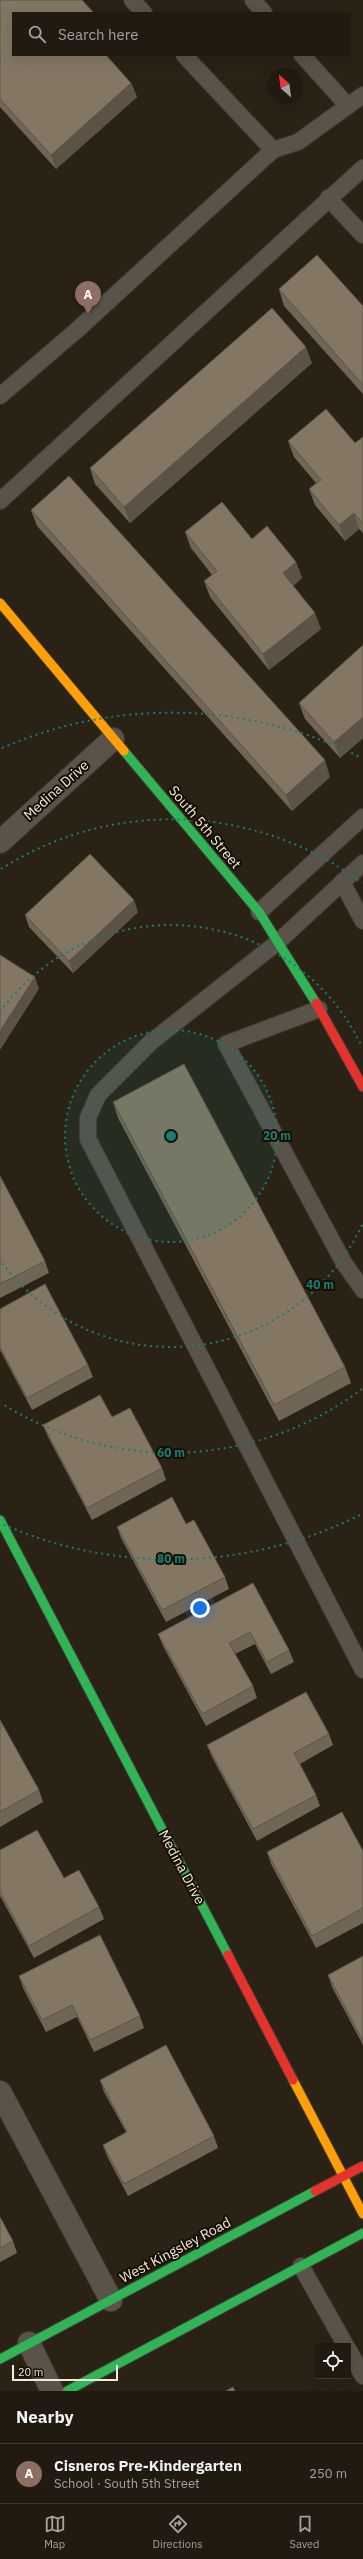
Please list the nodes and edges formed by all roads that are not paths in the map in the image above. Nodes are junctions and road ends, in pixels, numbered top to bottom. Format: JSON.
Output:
{"nodes":[{"id":1,"x":132,"y":0,"type":"edge"},
{"id":2,"x":253,"y":0,"type":"edge"},
{"id":3,"x":143,"y":12,"type":"edge"},
{"id":4,"x":263,"y":12,"type":"edge"},
{"id":5,"x":185,"y":56,"type":"edge"},
{"id":6,"x":303,"y":56,"type":"edge"},
{"id":7,"x":363,"y":95,"type":"edge"},
{"id":8,"x":348,"y":106,"type":"junction"},
{"id":9,"x":273,"y":150,"type":"junction"},
{"id":10,"x":363,"y":168,"type":"edge"},
{"id":11,"x":328,"y":198,"type":"junction"},
{"id":12,"x":363,"y":235,"type":"edge"},
{"id":13,"x":0,"y":396,"type":"edge"},
{"id":14,"x":0,"y":501,"type":"edge"},
{"id":15,"x":0,"y":603,"type":"edge"},
{"id":16,"x":113,"y":739,"type":"junction"},
{"id":17,"x":363,"y":817,"type":"edge"},
{"id":18,"x":0,"y":842,"type":"edge"},
{"id":19,"x":363,"y":863,"type":"edge"},
{"id":20,"x":342,"y":882,"type":"junction"},
{"id":21,"x":259,"y":912,"type":"junction"},
{"id":22,"x":363,"y":921,"type":"edge"},
{"id":23,"x":278,"y":942,"type":"junction"},
{"id":24,"x":319,"y":1009,"type":"junction"},
{"id":25,"x":363,"y":1087,"type":"edge"},
{"id":26,"x":363,"y":1290,"type":"edge"},
{"id":27,"x":0,"y":1520,"type":"edge"},
{"id":28,"x":363,"y":1670,"type":"edge"},
{"id":29,"x":0,"y":2092,"type":"edge"},
{"id":30,"x":363,"y":2166,"type":"edge"},
{"id":31,"x":344,"y":2177,"type":"junction"},
{"id":32,"x":363,"y":2214,"type":"edge"},
{"id":33,"x":363,"y":2233,"type":"edge"},
{"id":34,"x":302,"y":2266,"type":"junction"},
{"id":35,"x":111,"y":2300,"type":"junction"},
{"id":36,"x":29,"y":2343,"type":"junction"},
{"id":37,"x":344,"y":2343,"type":"edge"},
{"id":38,"x":351,"y":2354,"type":"edge"},
{"id":39,"x":0,"y":2359,"type":"edge"},
{"id":40,"x":363,"y":2376,"type":"edge"},
{"id":41,"x":52,"y":2391,"type":"edge"},
{"id":42,"x":67,"y":2391,"type":"edge"}],
"edges":[{"from":1,"to":3,"type":"lane"},
{"from":2,"to":4,"type":"lane"},
{"from":5,"to":9,"type":"lane"},
{"from":6,"to":8,"type":"lane"},
{"from":7,"to":8,"type":"lane"},
{"from":8,"to":9,"type":"lane"},
{"from":9,"to":13,"type":"lane"},
{"from":10,"to":11,"type":"lane"},
{"from":11,"to":12,"type":"lane"},
{"from":11,"to":14,"type":"lane"},
{"from":15,"to":16,"type":"street","name":"South 5th Street"},
{"from":16,"to":18,"type":"street","name":"Medina Drive"},
{"from":16,"to":21,"type":"street","name":"South 5th Street"},
{"from":17,"to":21,"type":"lane"},
{"from":19,"to":20,"type":"lane"},
{"from":20,"to":22,"type":"lane"},
{"from":20,"to":23,"type":"lane"},
{"from":21,"to":23,"type":"street","name":"South 5th Street"},
{"from":23,"to":24,"type":"street","name":"South 5th Street"},
{"from":23,"to":28,"type":"lane"},
{"from":24,"to":25,"type":"street","name":"South 5th Street"},
{"from":24,"to":26,"type":"lane"},
{"from":27,"to":31,"type":"street","name":"Medina Drive"},
{"from":29,"to":35,"type":"street"},
{"from":30,"to":31,"type":"street","name":"West Kingsley Road"},
{"from":31,"to":32,"type":"street","name":"Medina Drive"},
{"from":31,"to":35,"type":"street","name":"West Kingsley Road"},
{"from":33,"to":34,"type":"street"},
{"from":34,"to":37,"type":"lane"},
{"from":34,"to":42,"type":"street"},
{"from":35,"to":36,"type":"street","name":"West Kingsley Road"},
{"from":36,"to":39,"type":"street","name":"West Kingsley Road"},
{"from":36,"to":41,"type":"street"},
{"from":38,"to":40,"type":"lane"}]}
